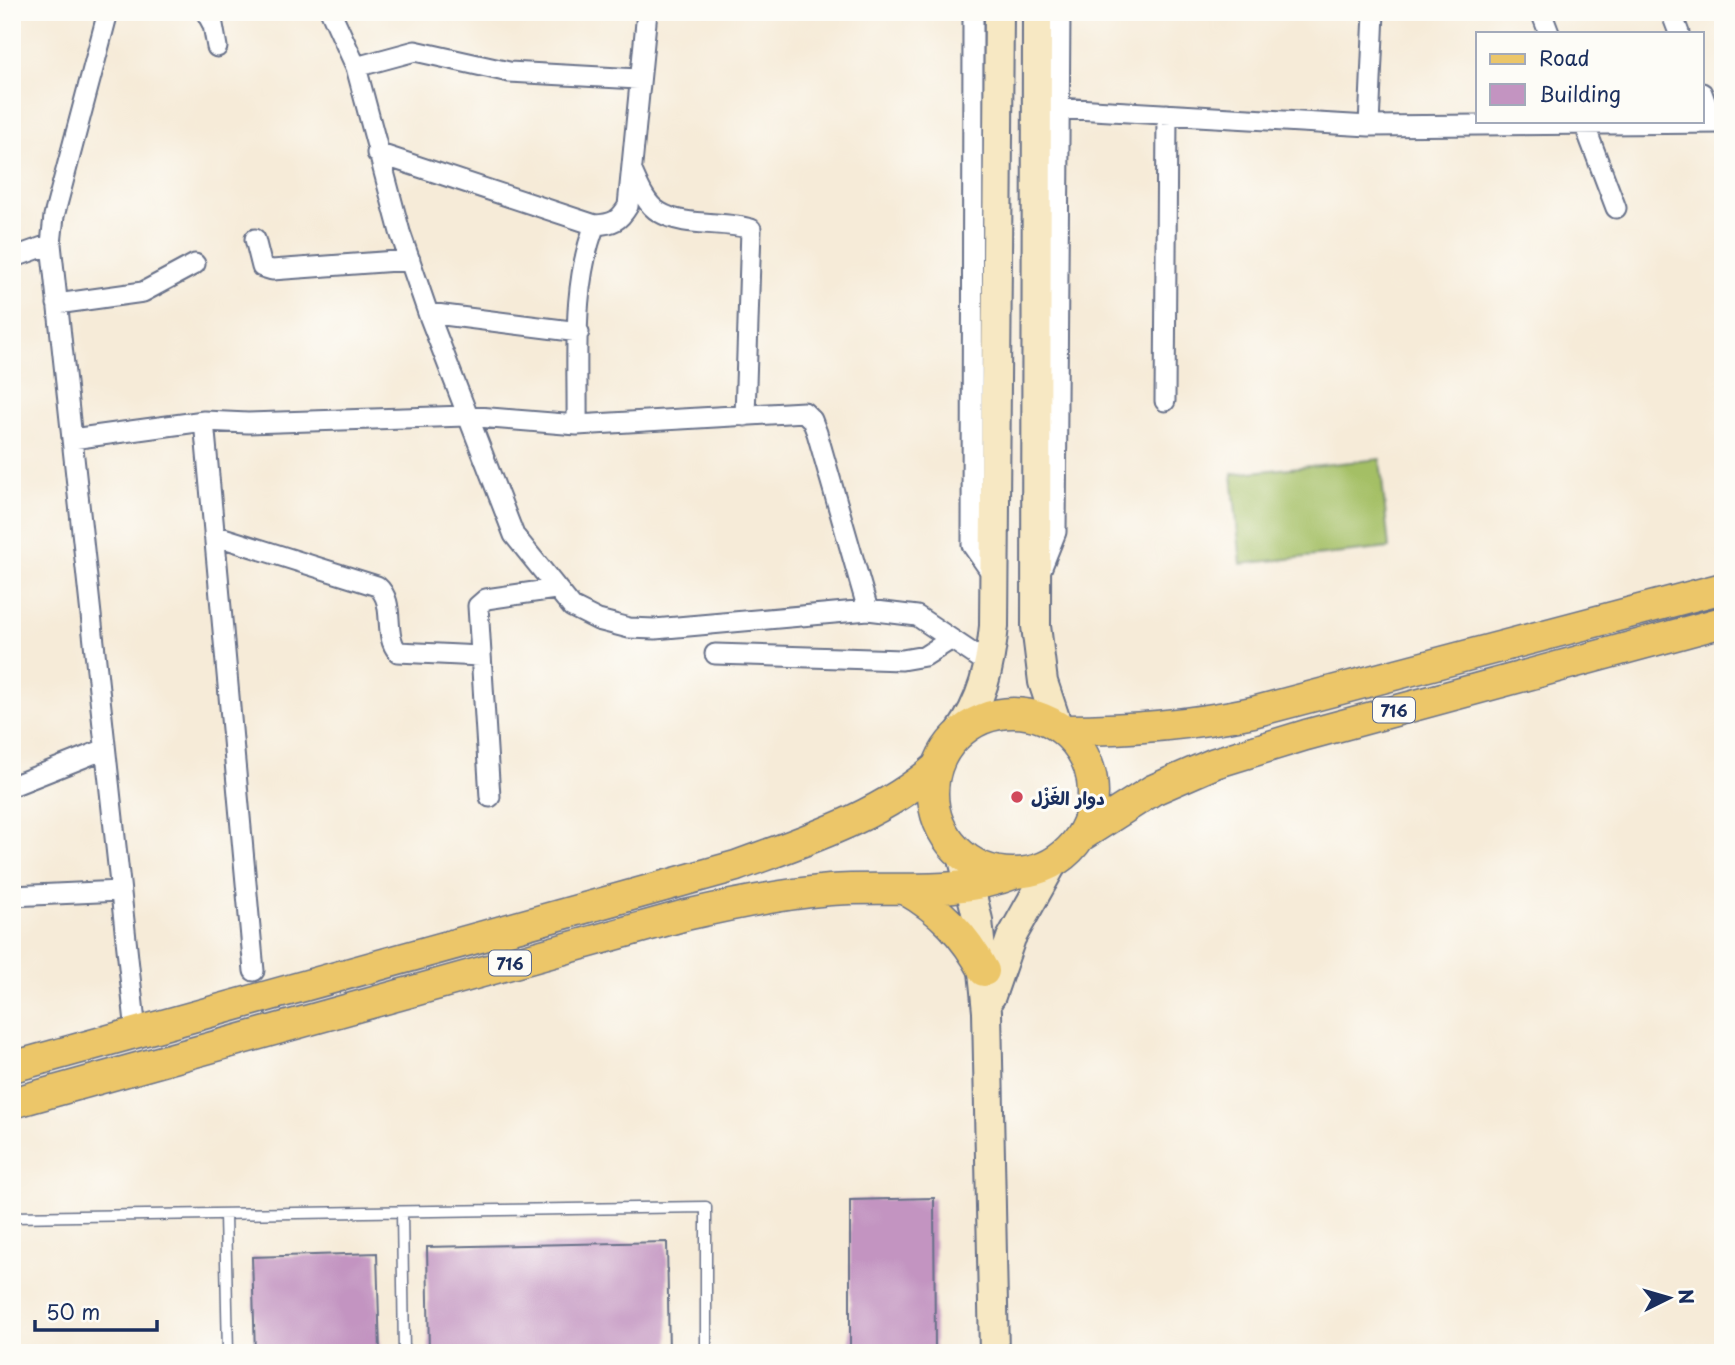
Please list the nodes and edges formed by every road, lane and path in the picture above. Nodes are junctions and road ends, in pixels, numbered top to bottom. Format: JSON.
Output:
{"nodes":[{"id":1,"x":108,"y":12,"type":"edge"},
{"id":2,"x":206,"y":12,"type":"edge"},
{"id":3,"x":331,"y":12,"type":"edge"},
{"id":4,"x":647,"y":12,"type":"edge"},
{"id":5,"x":972,"y":12,"type":"edge"},
{"id":6,"x":999,"y":12,"type":"edge"},
{"id":7,"x":1037,"y":12,"type":"edge"},
{"id":8,"x":1060,"y":12,"type":"edge"},
{"id":9,"x":1374,"y":12,"type":"edge"},
{"id":10,"x":1541,"y":12,"type":"edge"},
{"id":11,"x":1671,"y":12,"type":"edge"},
{"id":12,"x":1549,"y":32,"type":"edge"},
{"id":13,"x":1679,"y":32,"type":"edge"},
{"id":14,"x":217,"y":47,"type":"dead end"},
{"id":15,"x":356,"y":67,"type":"junction"},
{"id":16,"x":638,"y":79,"type":"junction"},
{"id":17,"x":1704,"y":97,"type":"edge"},
{"id":18,"x":1058,"y":108,"type":"junction"},
{"id":19,"x":1167,"y":114,"type":"junction"},
{"id":20,"x":1584,"y":123,"type":"edge"},
{"id":21,"x":1718,"y":123,"type":"edge"},
{"id":22,"x":1369,"y":126,"type":"junction"},
{"id":23,"x":377,"y":153,"type":"junction"},
{"id":24,"x":631,"y":169,"type":"junction"},
{"id":25,"x":1615,"y":208,"type":"dead end"},
{"id":26,"x":595,"y":225,"type":"junction"},
{"id":27,"x":255,"y":239,"type":"dead end"},
{"id":28,"x":51,"y":244,"type":"junction"},
{"id":29,"x":12,"y":258,"type":"edge"},
{"id":30,"x":410,"y":260,"type":"junction"},
{"id":31,"x":195,"y":264,"type":"dead end"},
{"id":32,"x":57,"y":304,"type":"junction"},
{"id":33,"x":428,"y":313,"type":"junction"},
{"id":34,"x":579,"y":331,"type":"junction"},
{"id":35,"x":1166,"y":401,"type":"dead end"},
{"id":36,"x":466,"y":416,"type":"junction"},
{"id":37,"x":745,"y":416,"type":"junction"},
{"id":38,"x":204,"y":421,"type":"junction"},
{"id":39,"x":577,"y":425,"type":"junction"},
{"id":40,"x":72,"y":439,"type":"junction"},
{"id":41,"x":214,"y":535,"type":"junction"},
{"id":42,"x":997,"y":581,"type":"junction"},
{"id":43,"x":1035,"y":582,"type":"junction"},
{"id":44,"x":1723,"y":588,"type":"edge"},
{"id":45,"x":555,"y":589,"type":"junction"},
{"id":46,"x":868,"y":610,"type":"junction"},
{"id":47,"x":1723,"y":622,"type":"edge"},
{"id":48,"x":950,"y":640,"type":"junction"},
{"id":49,"x":715,"y":654,"type":"dead end"},
{"id":50,"x":480,"y":656,"type":"junction"},
{"id":51,"x":990,"y":665,"type":"junction"},
{"id":52,"x":1061,"y":729,"type":"junction"},
{"id":53,"x":958,"y":735,"type":"junction"},
{"id":54,"x":105,"y":749,"type":"junction"},
{"id":55,"x":937,"y":767,"type":"junction"},
{"id":56,"x":12,"y":786,"type":"edge"},
{"id":57,"x":489,"y":797,"type":"dead end"},
{"id":58,"x":1081,"y":836,"type":"junction"},
{"id":59,"x":962,"y":855,"type":"junction"},
{"id":60,"x":1053,"y":863,"type":"junction"},
{"id":61,"x":1016,"y":873,"type":"junction"},
{"id":62,"x":971,"y":888,"type":"junction"},
{"id":63,"x":904,"y":889,"type":"junction"},
{"id":64,"x":120,"y":891,"type":"junction"},
{"id":65,"x":12,"y":896,"type":"edge"},
{"id":66,"x":254,"y":971,"type":"dead end"},
{"id":67,"x":984,"y":971,"type":"junction"},
{"id":68,"x":986,"y":1012,"type":"junction"},
{"id":69,"x":135,"y":1032,"type":"junction"},
{"id":70,"x":12,"y":1068,"type":"edge"},
{"id":71,"x":12,"y":1103,"type":"edge"},
{"id":72,"x":402,"y":1212,"type":"junction"},
{"id":73,"x":225,"y":1214,"type":"junction"},
{"id":74,"x":12,"y":1217,"type":"edge"},
{"id":75,"x":228,"y":1353,"type":"edge"},
{"id":76,"x":404,"y":1353,"type":"edge"},
{"id":77,"x":706,"y":1353,"type":"edge"},
{"id":78,"x":993,"y":1353,"type":"edge"}],
"edges":[{"from":1,"to":28,"type":"street"},
{"from":2,"to":14,"type":"street"},
{"from":3,"to":15,"type":"street"},
{"from":4,"to":16,"type":"street"},
{"from":5,"to":42,"type":"street"},
{"from":6,"to":42,"type":"main road"},
{"from":7,"to":43,"type":"main road"},
{"from":8,"to":18,"type":"street"},
{"from":9,"to":22,"type":"street"},
{"from":10,"to":12,"type":"street"},
{"from":11,"to":13,"type":"street"},
{"from":15,"to":16,"type":"street"},
{"from":15,"to":23,"type":"street"},
{"from":16,"to":24,"type":"street"},
{"from":17,"to":21,"type":"street"},
{"from":18,"to":19,"type":"street"},
{"from":18,"to":43,"type":"street"},
{"from":19,"to":22,"type":"street"},
{"from":19,"to":35,"type":"street"},
{"from":20,"to":21,"type":"street"},
{"from":20,"to":22,"type":"street"},
{"from":20,"to":25,"type":"street"},
{"from":23,"to":26,"type":"street"},
{"from":23,"to":30,"type":"street"},
{"from":24,"to":26,"type":"street"},
{"from":24,"to":37,"type":"street"},
{"from":26,"to":34,"type":"street"},
{"from":27,"to":30,"type":"street"},
{"from":28,"to":29,"type":"street"},
{"from":28,"to":32,"type":"street"},
{"from":30,"to":33,"type":"street"},
{"from":31,"to":32,"type":"street"},
{"from":32,"to":40,"type":"street"},
{"from":33,"to":34,"type":"street"},
{"from":33,"to":36,"type":"street"},
{"from":34,"to":39,"type":"street"},
{"from":36,"to":38,"type":"street"},
{"from":36,"to":39,"type":"street"},
{"from":36,"to":45,"type":"street"},
{"from":37,"to":39,"type":"street"},
{"from":37,"to":46,"type":"street"},
{"from":38,"to":40,"type":"street"},
{"from":38,"to":41,"type":"street"},
{"from":40,"to":54,"type":"street"},
{"from":41,"to":50,"type":"street"},
{"from":41,"to":66,"type":"street"},
{"from":42,"to":51,"type":"main road"},
{"from":43,"to":52,"type":"main road"},
{"from":44,"to":52,"type":"main road","number":"716"},
{"from":45,"to":46,"type":"street"},
{"from":45,"to":50,"type":"street"},
{"from":46,"to":48,"type":"street"},
{"from":47,"to":58,"type":"main road","number":"716"},
{"from":48,"to":49,"type":"street"},
{"from":48,"to":51,"type":"street"},
{"from":50,"to":57,"type":"street"},
{"from":51,"to":53,"type":"main road"},
{"from":52,"to":53,"type":"main road","number":"716"},
{"from":52,"to":58,"type":"main road","number":"716"},
{"from":53,"to":55,"type":"main road","number":"716"},
{"from":54,"to":56,"type":"street"},
{"from":54,"to":64,"type":"street"},
{"from":55,"to":59,"type":"main road","number":"716"},
{"from":55,"to":69,"type":"main road","number":"716"},
{"from":58,"to":60,"type":"main road","number":"716"},
{"from":59,"to":61,"type":"main road","number":"716"},
{"from":59,"to":62,"type":"main road"},
{"from":60,"to":61,"type":"main road","number":"716"},
{"from":60,"to":68,"type":"main road"},
{"from":61,"to":62,"type":"main road","number":"716"},
{"from":62,"to":63,"type":"main road","number":"716"},
{"from":62,"to":67,"type":"main road"},
{"from":63,"to":67,"type":"main road"},
{"from":63,"to":71,"type":"main road","number":"716"},
{"from":64,"to":65,"type":"street"},
{"from":64,"to":69,"type":"street"},
{"from":67,"to":68,"type":"main road"},
{"from":68,"to":78,"type":"main road"},
{"from":69,"to":70,"type":"main road","number":"716"},
{"from":72,"to":73,"type":"lane"},
{"from":72,"to":76,"type":"lane"},
{"from":72,"to":77,"type":"lane"},
{"from":73,"to":74,"type":"lane"},
{"from":73,"to":75,"type":"lane"}]}
